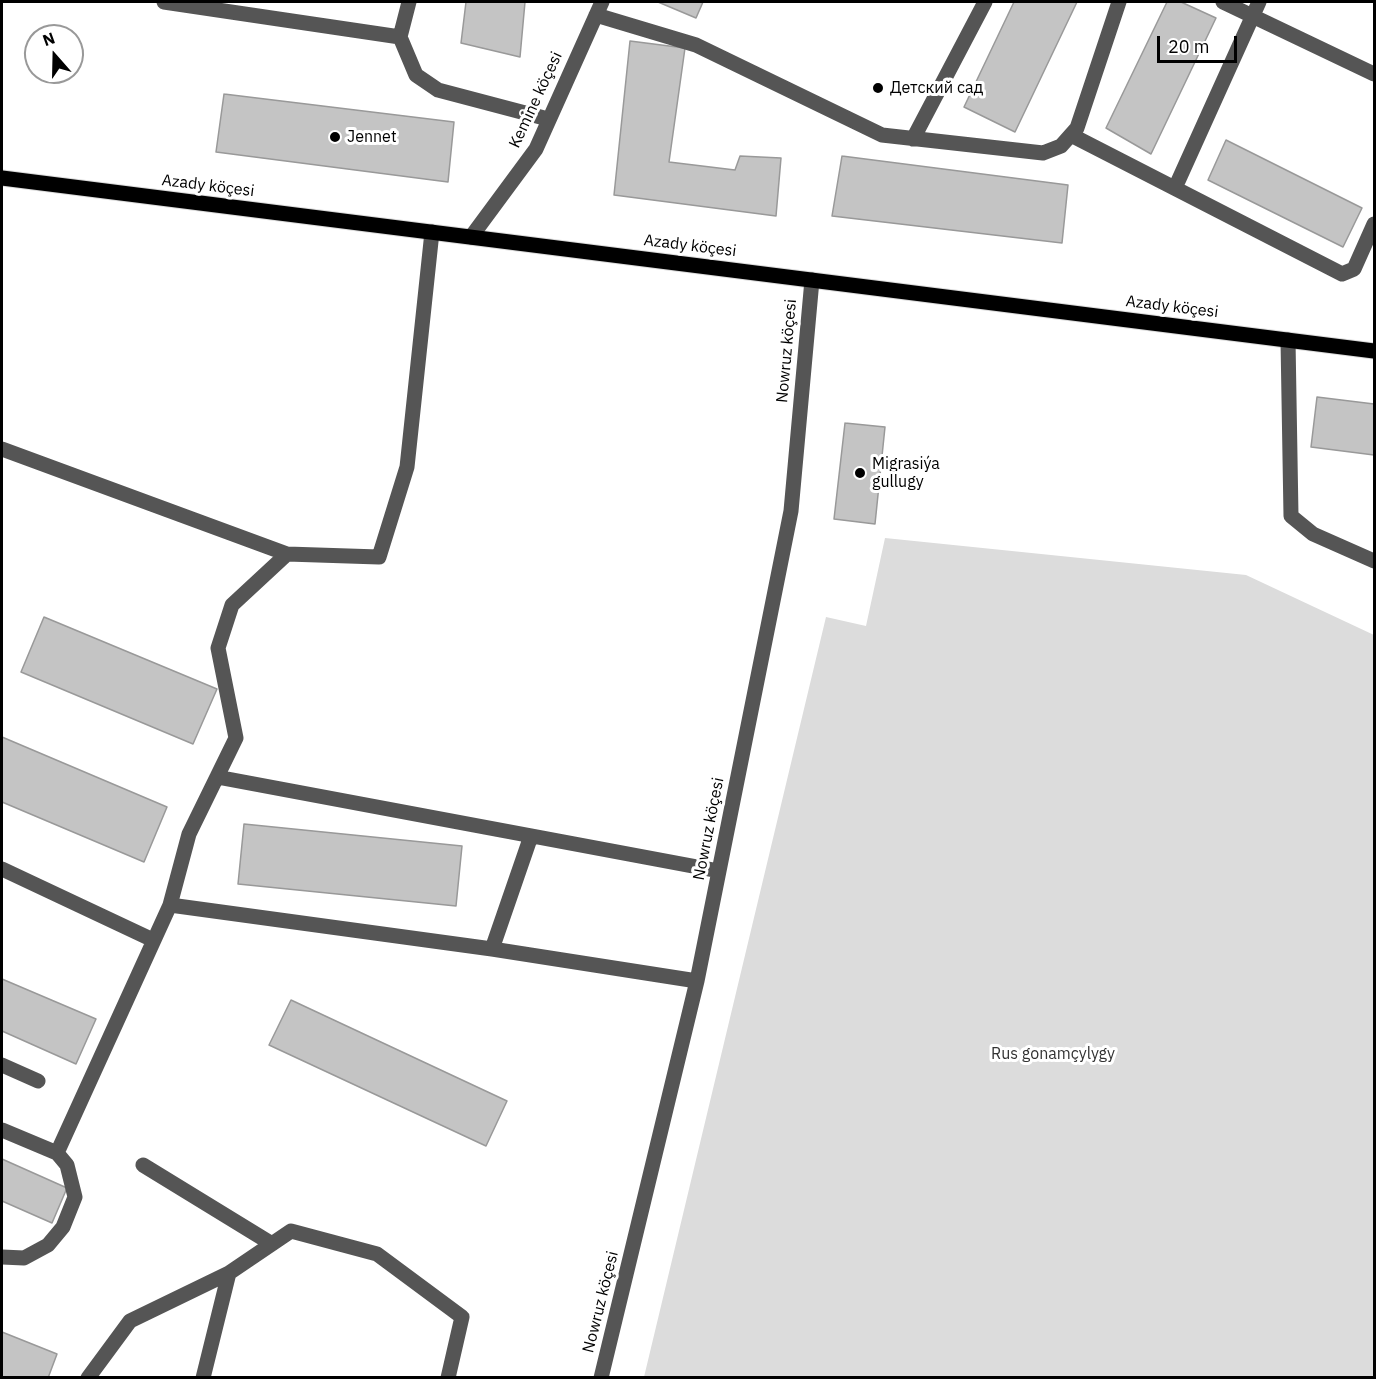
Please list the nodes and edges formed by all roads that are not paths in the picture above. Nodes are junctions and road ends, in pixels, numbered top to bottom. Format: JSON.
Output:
{"nodes":[{"id":1,"x":164,"y":2,"type":"edge"},
{"id":2,"x":409,"y":2,"type":"edge"},
{"id":3,"x":985,"y":2,"type":"edge"},
{"id":4,"x":1119,"y":2,"type":"edge"},
{"id":5,"x":1223,"y":2,"type":"edge"},
{"id":6,"x":599,"y":8,"type":"edge"},
{"id":7,"x":1256,"y":8,"type":"edge"},
{"id":8,"x":400,"y":37,"type":"junction"},
{"id":9,"x":1374,"y":74,"type":"edge"},
{"id":10,"x":548,"y":119,"type":"junction"},
{"id":11,"x":1071,"y":135,"type":"junction"},
{"id":12,"x":913,"y":139,"type":"junction"},
{"id":13,"x":2,"y":178,"type":"edge"},
{"id":14,"x":1175,"y":188,"type":"junction"},
{"id":15,"x":1374,"y":224,"type":"edge"},
{"id":16,"x":432,"y":232,"type":"junction"},
{"id":17,"x":471,"y":237,"type":"junction"},
{"id":18,"x":812,"y":280,"type":"junction"},
{"id":19,"x":1288,"y":340,"type":"junction"},
{"id":20,"x":1374,"y":351,"type":"edge"},
{"id":21,"x":2,"y":449,"type":"edge"},
{"id":22,"x":287,"y":554,"type":"junction"},
{"id":23,"x":1374,"y":561,"type":"edge"},
{"id":24,"x":217,"y":777,"type":"junction"},
{"id":25,"x":531,"y":836,"type":"junction"},
{"id":26,"x":2,"y":870,"type":"edge"},
{"id":27,"x":719,"y":871,"type":"junction"},
{"id":28,"x":170,"y":905,"type":"junction"},
{"id":29,"x":153,"y":940,"type":"junction"},
{"id":30,"x":492,"y":949,"type":"junction"},
{"id":31,"x":697,"y":981,"type":"junction"},
{"id":32,"x":2,"y":1065,"type":"edge"},
{"id":33,"x":38,"y":1081,"type":"dead end"},
{"id":34,"x":2,"y":1130,"type":"edge"},
{"id":35,"x":57,"y":1153,"type":"junction"},
{"id":36,"x":143,"y":1165,"type":"dead end"},
{"id":37,"x":272,"y":1244,"type":"junction"},
{"id":38,"x":2,"y":1257,"type":"edge"},
{"id":39,"x":229,"y":1273,"type":"junction"},
{"id":40,"x":88,"y":1377,"type":"edge"},
{"id":41,"x":203,"y":1377,"type":"edge"},
{"id":42,"x":448,"y":1377,"type":"edge"},
{"id":43,"x":601,"y":1377,"type":"edge"}],
"edges":[{"from":1,"to":8,"type":"street"},
{"from":2,"to":8,"type":"street"},
{"from":3,"to":12,"type":"street"},
{"from":4,"to":11,"type":"street"},
{"from":5,"to":7,"type":"street"},
{"from":6,"to":10,"type":"street","name":"Kemine köçesi"},
{"from":6,"to":12,"type":"street"},
{"from":7,"to":9,"type":"street"},
{"from":7,"to":14,"type":"street"},
{"from":8,"to":10,"type":"street"},
{"from":10,"to":17,"type":"street","name":"Kemine köçesi"},
{"from":11,"to":12,"type":"street"},
{"from":11,"to":14,"type":"street"},
{"from":13,"to":16,"type":"main road","name":"Azady köçesi"},
{"from":14,"to":15,"type":"street"},
{"from":16,"to":17,"type":"main road","name":"Azady köçesi"},
{"from":16,"to":22,"type":"street"},
{"from":17,"to":18,"type":"main road","name":"Azady köçesi"},
{"from":18,"to":19,"type":"main road","name":"Azady köçesi"},
{"from":18,"to":27,"type":"street","name":"Nowruz köçesi"},
{"from":19,"to":20,"type":"main road","name":"Azady köçesi"},
{"from":19,"to":23,"type":"street"},
{"from":21,"to":22,"type":"street"},
{"from":22,"to":24,"type":"street"},
{"from":24,"to":25,"type":"street"},
{"from":24,"to":28,"type":"street"},
{"from":25,"to":27,"type":"street"},
{"from":25,"to":30,"type":"street"},
{"from":26,"to":29,"type":"street"},
{"from":27,"to":31,"type":"street","name":"Nowruz köçesi"},
{"from":28,"to":29,"type":"street"},
{"from":28,"to":30,"type":"street"},
{"from":29,"to":35,"type":"street"},
{"from":30,"to":31,"type":"street"},
{"from":31,"to":43,"type":"street","name":"Nowruz köçesi"},
{"from":32,"to":33,"type":"street"},
{"from":34,"to":35,"type":"street"},
{"from":35,"to":38,"type":"street"},
{"from":36,"to":37,"type":"street"},
{"from":37,"to":39,"type":"street"},
{"from":37,"to":42,"type":"street"},
{"from":39,"to":40,"type":"street"},
{"from":39,"to":41,"type":"street"}]}
